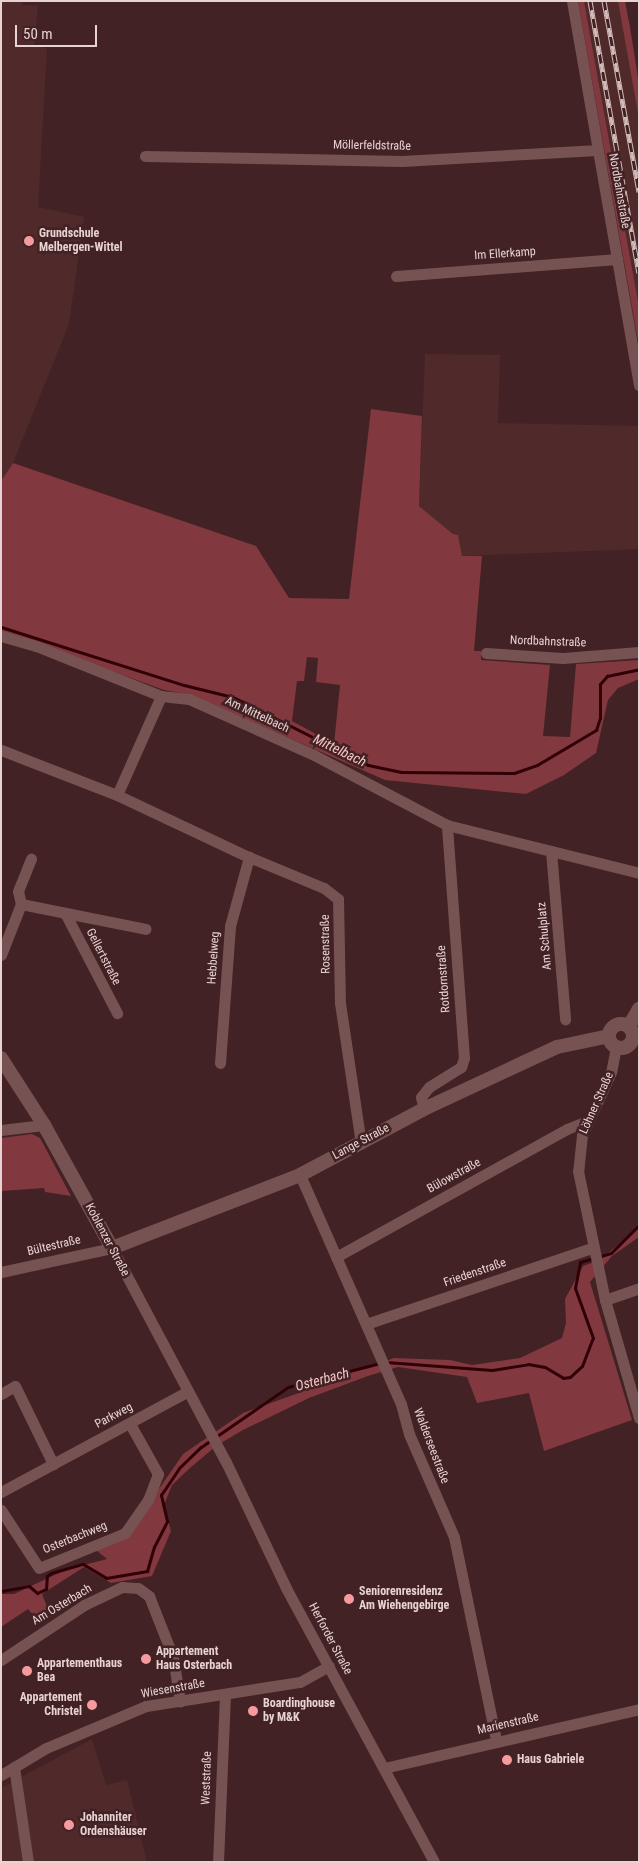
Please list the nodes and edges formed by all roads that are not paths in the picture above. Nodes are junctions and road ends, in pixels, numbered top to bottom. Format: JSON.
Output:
{"nodes":[{"id":1,"x":564,"y":1,"type":"edge"},
{"id":2,"x":572,"y":1,"type":"edge"},
{"id":3,"x":598,"y":150,"type":"junction"},
{"id":4,"x":145,"y":156,"type":"dead end"},
{"id":5,"x":617,"y":259,"type":"junction"},
{"id":6,"x":396,"y":276,"type":"dead end"},
{"id":7,"x":639,"y":385,"type":"edge"},
{"id":8,"x":1,"y":636,"type":"edge"},
{"id":9,"x":639,"y":652,"type":"edge"},
{"id":10,"x":486,"y":654,"type":"dead end"},
{"id":11,"x":161,"y":696,"type":"junction"},
{"id":12,"x":1,"y":750,"type":"edge"},
{"id":13,"x":117,"y":795,"type":"junction"},
{"id":14,"x":447,"y":825,"type":"junction"},
{"id":15,"x":551,"y":851,"type":"junction"},
{"id":16,"x":249,"y":857,"type":"junction"},
{"id":17,"x":30,"y":858,"type":"dead end"},
{"id":18,"x":639,"y":874,"type":"edge"},
{"id":19,"x":21,"y":904,"type":"junction"},
{"id":20,"x":66,"y":913,"type":"junction"},
{"id":21,"x":146,"y":928,"type":"dead end"},
{"id":22,"x":1,"y":955,"type":"edge"},
{"id":23,"x":639,"y":1009,"type":"edge"},
{"id":24,"x":117,"y":1013,"type":"dead end"},
{"id":25,"x":565,"y":1019,"type":"dead end"},
{"id":26,"x":629,"y":1026,"type":"junction"},
{"id":27,"x":613,"y":1042,"type":"junction"},
{"id":28,"x":1,"y":1058,"type":"edge"},
{"id":29,"x":220,"y":1063,"type":"dead end"},
{"id":30,"x":424,"y":1109,"type":"junction"},
{"id":31,"x":587,"y":1121,"type":"junction"},
{"id":32,"x":44,"y":1125,"type":"junction"},
{"id":33,"x":1,"y":1130,"type":"edge"},
{"id":34,"x":361,"y":1143,"type":"junction"},
{"id":35,"x":300,"y":1175,"type":"junction"},
{"id":36,"x":112,"y":1248,"type":"junction"},
{"id":37,"x":593,"y":1252,"type":"junction"},
{"id":38,"x":336,"y":1258,"type":"junction"},
{"id":39,"x":1,"y":1272,"type":"edge"},
{"id":40,"x":639,"y":1288,"type":"edge"},
{"id":41,"x":605,"y":1300,"type":"junction"},
{"id":42,"x":366,"y":1324,"type":"junction"},
{"id":43,"x":187,"y":1392,"type":"junction"},
{"id":44,"x":1,"y":1394,"type":"edge"},
{"id":45,"x":639,"y":1418,"type":"edge"},
{"id":46,"x":130,"y":1424,"type":"junction"},
{"id":47,"x":207,"y":1427,"type":"joint"},
{"id":48,"x":53,"y":1464,"type":"junction"},
{"id":49,"x":1,"y":1492,"type":"edge"},
{"id":50,"x":1,"y":1510,"type":"edge"},
{"id":51,"x":1,"y":1660,"type":"edge"},
{"id":52,"x":329,"y":1666,"type":"junction"},
{"id":53,"x":225,"y":1695,"type":"junction"},
{"id":54,"x":180,"y":1701,"type":"junction"},
{"id":55,"x":639,"y":1709,"type":"edge"},
{"id":56,"x":496,"y":1740,"type":"junction"},
{"id":57,"x":14,"y":1767,"type":"junction"},
{"id":58,"x":384,"y":1768,"type":"junction"},
{"id":59,"x":1,"y":1775,"type":"edge"},
{"id":60,"x":28,"y":1862,"type":"edge"},
{"id":61,"x":218,"y":1862,"type":"edge"},
{"id":62,"x":434,"y":1862,"type":"edge"}],
"edges":[{"from":1,"to":2,"type":"street"},
{"from":2,"to":3,"type":"street","name":"Nordbahnstraße"},
{"from":3,"to":4,"type":"street","name":"Möllerfeldstraße"},
{"from":3,"to":5,"type":"street","name":"Nordbahnstraße"},
{"from":5,"to":6,"type":"street","name":"Im Ellerkamp"},
{"from":5,"to":7,"type":"street","name":"Nordbahnstraße"},
{"from":8,"to":11,"type":"street","name":"Am Mittelbach"},
{"from":9,"to":10,"type":"street","name":"Nordbahnstraße"},
{"from":11,"to":13,"type":"street"},
{"from":11,"to":14,"type":"street","name":"Am Mittelbach"},
{"from":12,"to":13,"type":"street","name":"Rosenstraße"},
{"from":13,"to":16,"type":"street","name":"Rosenstraße"},
{"from":14,"to":15,"type":"street","name":"Am Mittelbach"},
{"from":14,"to":30,"type":"street","name":"Rotdornstraße"},
{"from":15,"to":18,"type":"street","name":"Am Mittelbach"},
{"from":15,"to":25,"type":"street","name":"Am Schulplatz"},
{"from":16,"to":29,"type":"street","name":"Hebbelweg"},
{"from":16,"to":34,"type":"street","name":"Rosenstraße"},
{"from":17,"to":19,"type":"street"},
{"from":19,"to":20,"type":"street","name":"Gellertstraße"},
{"from":19,"to":22,"type":"street"},
{"from":20,"to":21,"type":"street","name":"Gellertstraße"},
{"from":20,"to":24,"type":"street","name":"Gellertstraße"},
{"from":23,"to":26,"type":"street"},
{"from":26,"to":27,"type":"street"},
{"from":26,"to":27,"type":"street"},
{"from":27,"to":30,"type":"street","name":"Lange Straße"},
{"from":27,"to":31,"type":"street","name":"Löhner Straße"},
{"from":28,"to":32,"type":"street","name":"Koblenzer Straße"},
{"from":30,"to":34,"type":"street","name":"Lange Straße"},
{"from":31,"to":37,"type":"street","name":"Löhner Straße"},
{"from":31,"to":38,"type":"street","name":"Bülowstraße"},
{"from":32,"to":33,"type":"street"},
{"from":32,"to":36,"type":"street","name":"Koblenzer Straße"},
{"from":34,"to":35,"type":"street","name":"Lange Straße"},
{"from":35,"to":36,"type":"street","name":"Lange Straße"},
{"from":35,"to":38,"type":"street","name":"Walderseestraße"},
{"from":36,"to":39,"type":"street","name":"Bültestraße"},
{"from":36,"to":43,"type":"street","name":"Koblenzer Straße"},
{"from":37,"to":41,"type":"street","name":"Löhner Straße"},
{"from":37,"to":42,"type":"street","name":"Friedenstraße"},
{"from":38,"to":42,"type":"street","name":"Walderseestraße"},
{"from":40,"to":41,"type":"street"},
{"from":41,"to":45,"type":"street","name":"Löhner Straße"},
{"from":42,"to":56,"type":"street","name":"Walderseestraße"},
{"from":43,"to":46,"type":"street","name":"Parkweg"},
{"from":43,"to":47,"type":"street","name":"Koblenzer Straße"},
{"from":44,"to":48,"type":"street"},
{"from":46,"to":48,"type":"street","name":"Parkweg"},
{"from":46,"to":50,"type":"street","name":"Osterbachweg"},
{"from":47,"to":52,"type":"street","name":"Herforder Straße"},
{"from":48,"to":49,"type":"street","name":"Parkweg"},
{"from":51,"to":54,"type":"street","name":"Am Osterbach"},
{"from":52,"to":53,"type":"street","name":"Wiesenstraße"},
{"from":52,"to":58,"type":"street","name":"Herforder Straße"},
{"from":53,"to":54,"type":"street","name":"Wiesenstraße"},
{"from":53,"to":61,"type":"street","name":"Weststraße"},
{"from":54,"to":57,"type":"street","name":"Wiesenstraße"},
{"from":55,"to":56,"type":"street","name":"Marienstraße"},
{"from":56,"to":58,"type":"street","name":"Marienstraße"},
{"from":57,"to":59,"type":"street","name":"Wiesenstraße"},
{"from":57,"to":60,"type":"street"},
{"from":58,"to":62,"type":"street","name":"Herforder Straße"}]}
